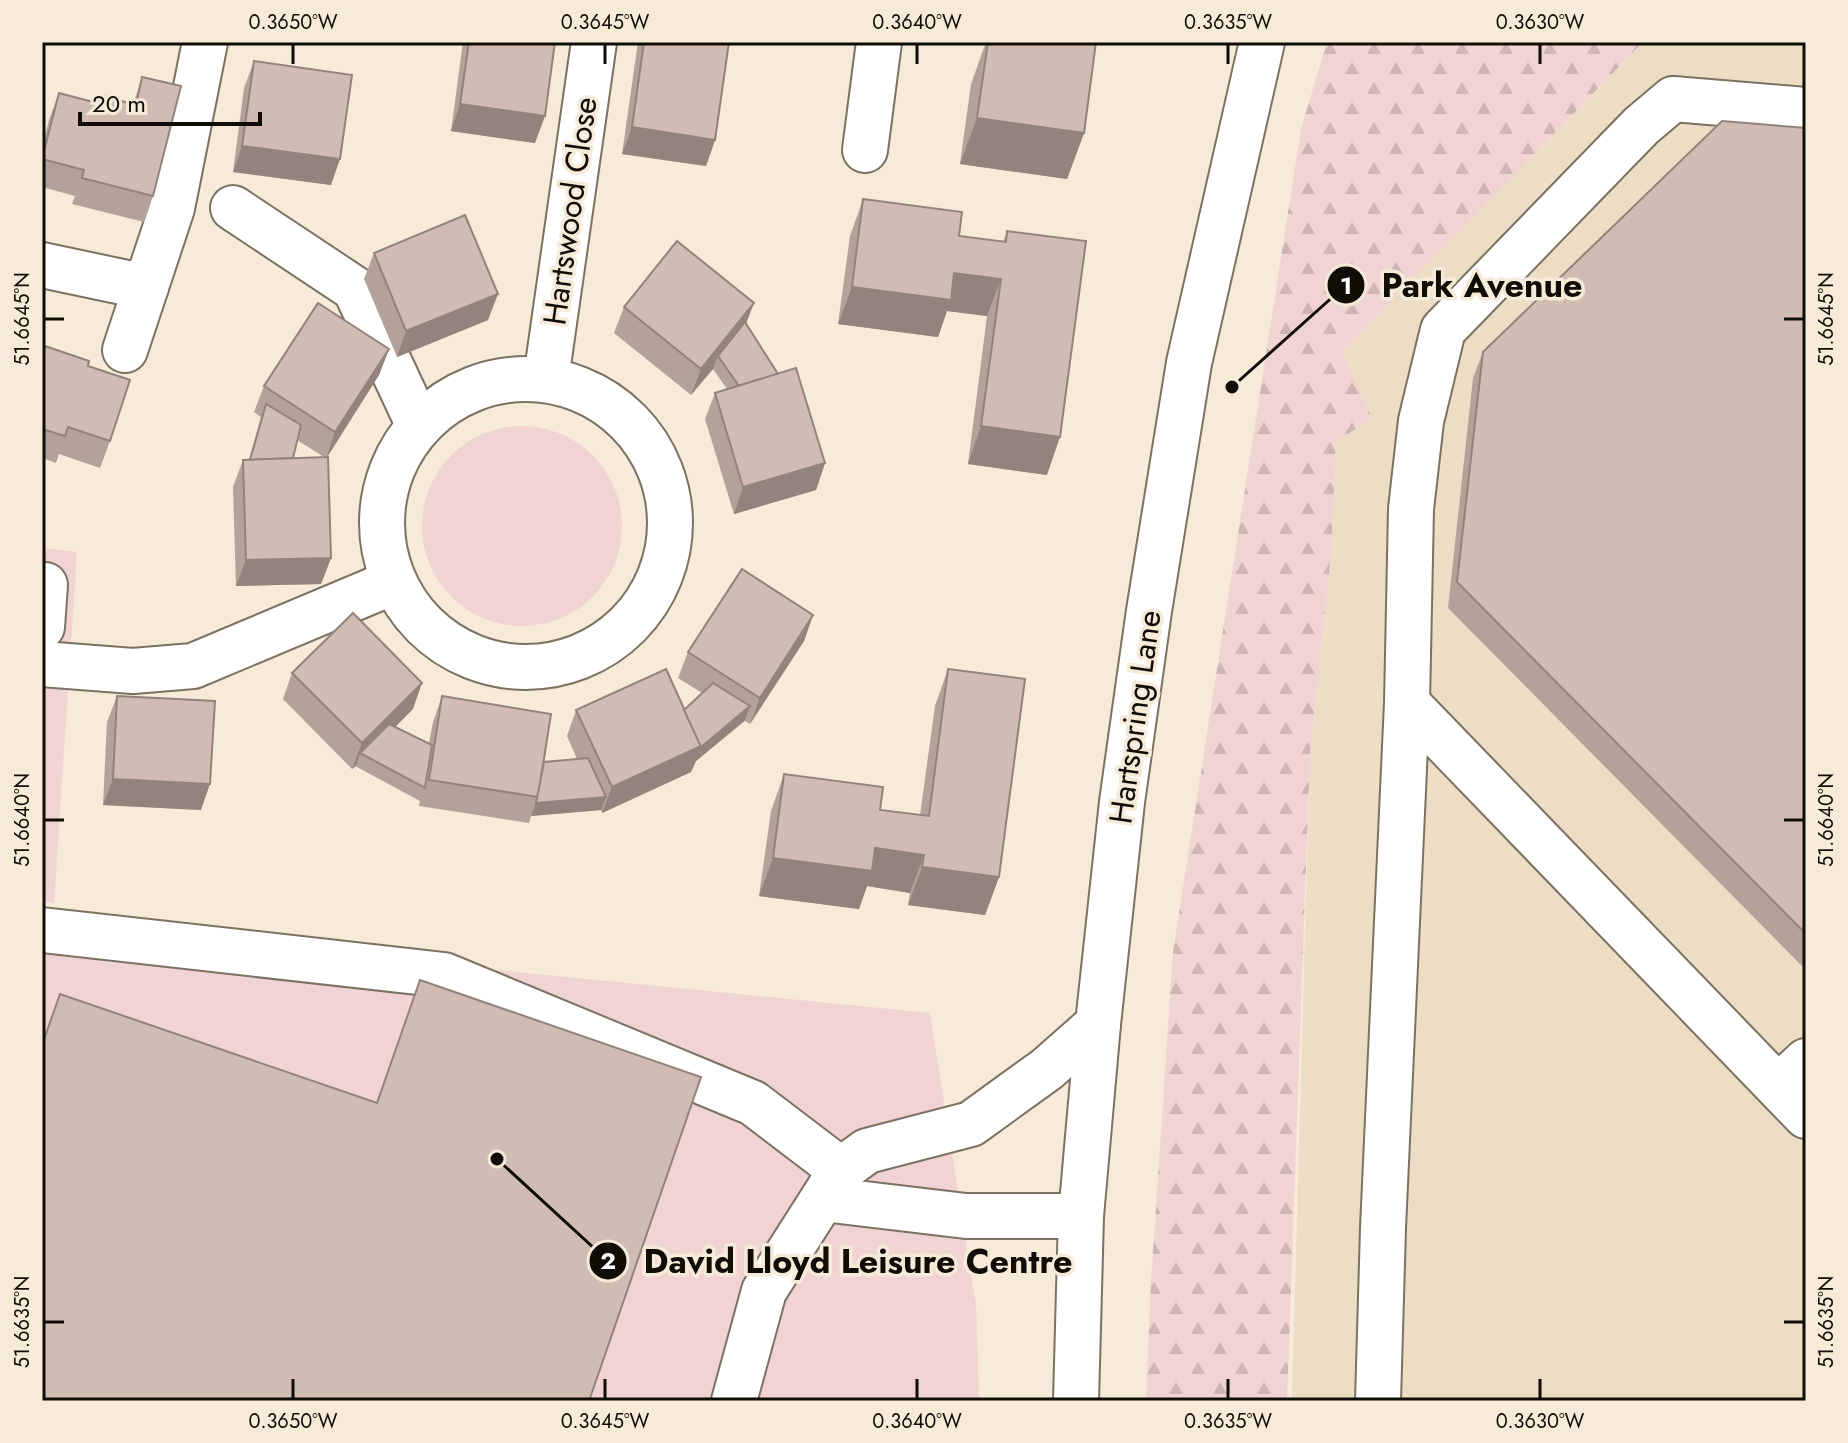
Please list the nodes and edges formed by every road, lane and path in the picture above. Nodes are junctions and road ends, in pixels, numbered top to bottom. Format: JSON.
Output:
{"nodes":[{"id":1,"x":205,"y":42,"type":"edge"},
{"id":2,"x":594,"y":42,"type":"edge"},
{"id":3,"x":879,"y":42,"type":"edge"},
{"id":4,"x":1262,"y":42,"type":"edge"},
{"id":5,"x":1806,"y":110,"type":"edge"},
{"id":6,"x":865,"y":150,"type":"dead end"},
{"id":7,"x":233,"y":208,"type":"dead end"},
{"id":8,"x":42,"y":265,"type":"edge"},
{"id":9,"x":146,"y":287,"type":"junction"},
{"id":10,"x":125,"y":350,"type":"dead end"},
{"id":11,"x":546,"y":379,"type":"junction"},
{"id":12,"x":419,"y":426,"type":"junction"},
{"id":13,"x":393,"y":582,"type":"junction"},
{"id":14,"x":42,"y":664,"type":"edge"},
{"id":15,"x":1407,"y":703,"type":"junction"},
{"id":16,"x":42,"y":930,"type":"edge"},
{"id":17,"x":1098,"y":1024,"type":"junction"},
{"id":18,"x":1797,"y":1088,"type":"edge"},
{"id":19,"x":832,"y":1185,"type":"junction"},
{"id":20,"x":1081,"y":1216,"type":"junction"},
{"id":21,"x":734,"y":1401,"type":"edge"},
{"id":22,"x":1076,"y":1401,"type":"edge"},
{"id":23,"x":1378,"y":1401,"type":"edge"}],
"edges":[{"from":1,"to":9,"type":"main road"},
{"from":2,"to":11,"type":"main road","name":"Hartswood Close"},
{"from":3,"to":6,"type":"main road"},
{"from":4,"to":17,"type":"main road","name":"Hartspring Lane"},
{"from":5,"to":15,"type":"main road"},
{"from":7,"to":12,"type":"main road"},
{"from":8,"to":9,"type":"main road"},
{"from":9,"to":10,"type":"main road"},
{"from":11,"to":12,"type":"main road"},
{"from":11,"to":13,"type":"main road"},
{"from":12,"to":13,"type":"main road"},
{"from":13,"to":14,"type":"main road"},
{"from":15,"to":18,"type":"main road"},
{"from":15,"to":23,"type":"main road"},
{"from":16,"to":19,"type":"main road"},
{"from":17,"to":19,"type":"main road"},
{"from":17,"to":20,"type":"main road","name":"Hartspring Lane"},
{"from":19,"to":20,"type":"main road"},
{"from":19,"to":21,"type":"main road"},
{"from":20,"to":22,"type":"main road","name":"Hartspring Lane"}]}
